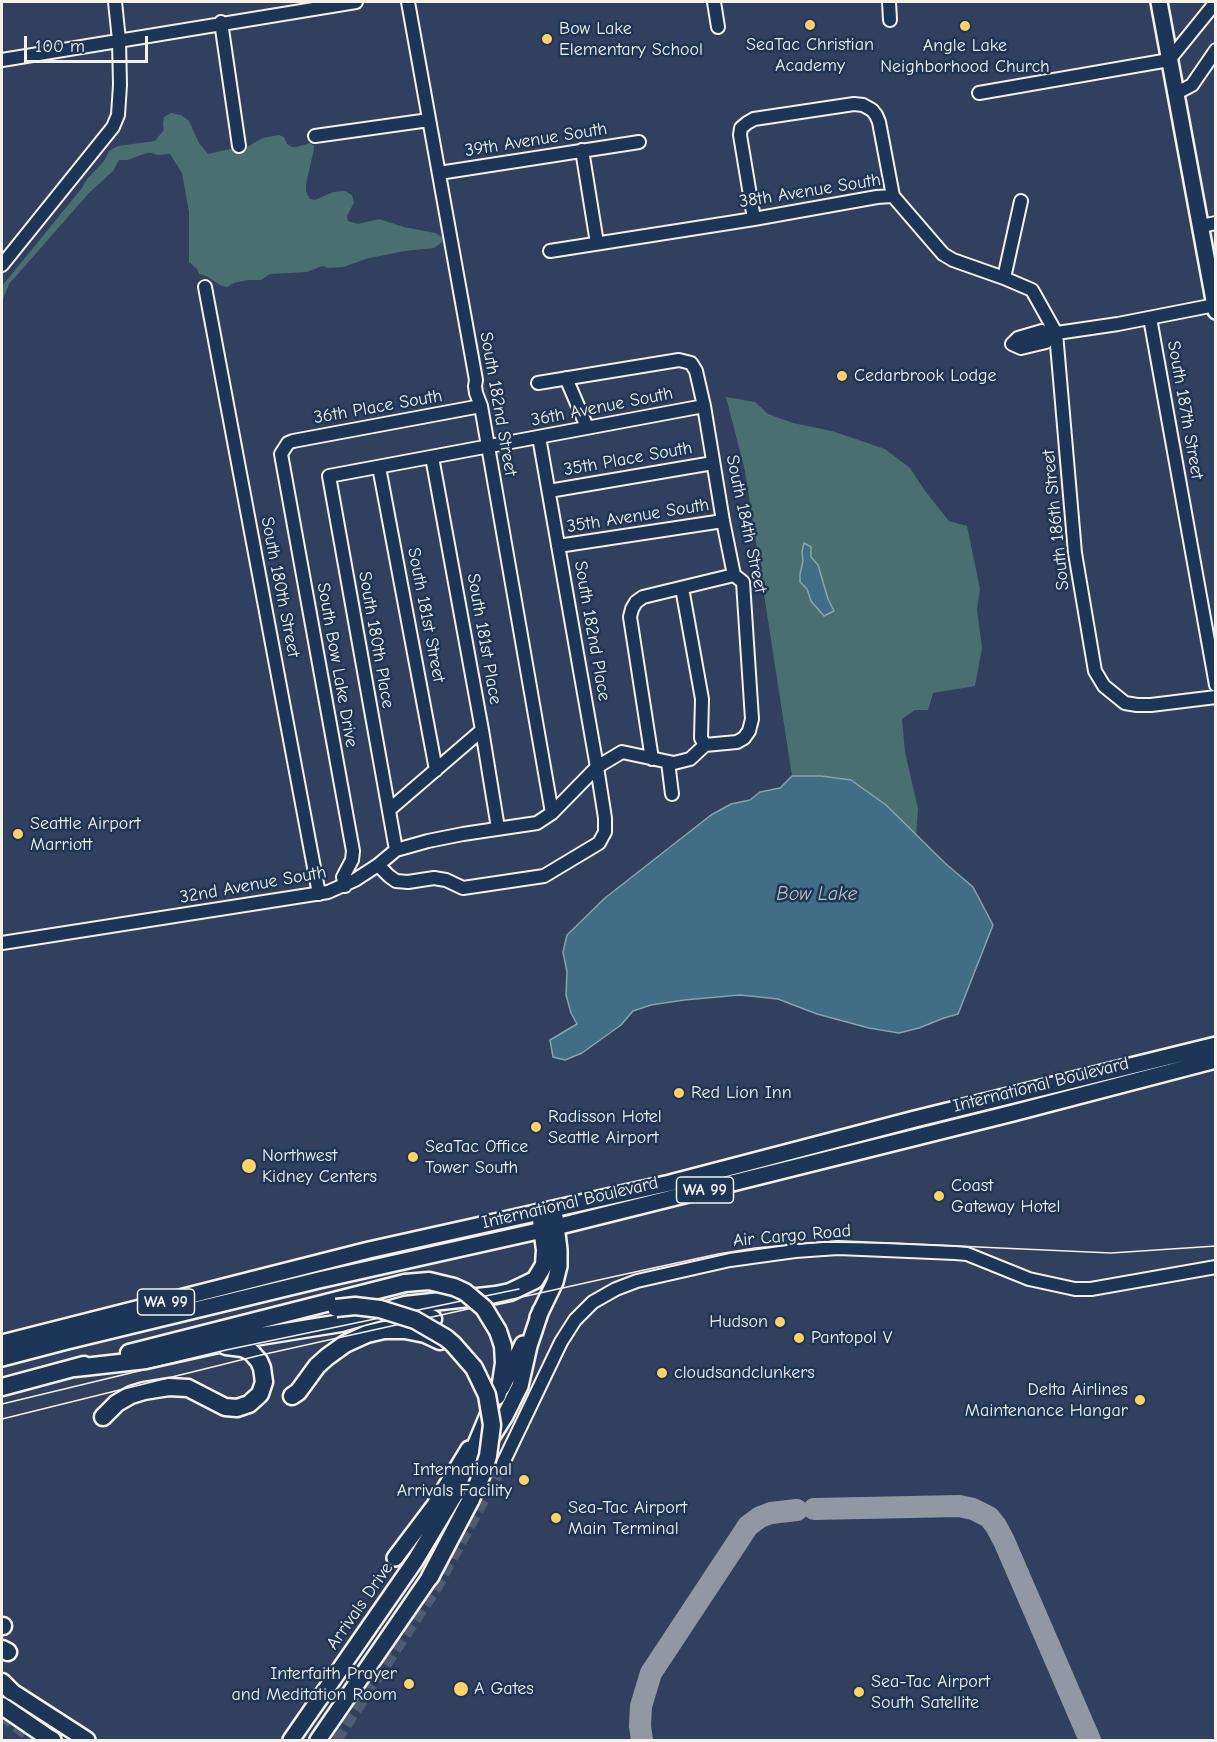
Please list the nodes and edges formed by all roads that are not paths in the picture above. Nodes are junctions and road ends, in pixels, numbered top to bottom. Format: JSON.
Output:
{"nodes":[{"id":1,"x":115,"y":2,"type":"edge"},
{"id":2,"x":356,"y":2,"type":"edge"},
{"id":3,"x":408,"y":2,"type":"edge"},
{"id":4,"x":714,"y":2,"type":"edge"},
{"id":5,"x":889,"y":2,"type":"edge"},
{"id":6,"x":1159,"y":2,"type":"edge"},
{"id":7,"x":1215,"y":2,"type":"edge"},
{"id":8,"x":890,"y":20,"type":"dead end"},
{"id":9,"x":221,"y":22,"type":"junction"},
{"id":10,"x":718,"y":27,"type":"dead end"},
{"id":11,"x":119,"y":40,"type":"junction"},
{"id":12,"x":1215,"y":50,"type":"edge"},
{"id":13,"x":2,"y":60,"type":"edge"},
{"id":14,"x":1169,"y":60,"type":"junction"},
{"id":15,"x":979,"y":93,"type":"dead end"},
{"id":16,"x":1175,"y":94,"type":"junction"},
{"id":17,"x":429,"y":120,"type":"junction"},
{"id":18,"x":315,"y":136,"type":"dead end"},
{"id":19,"x":639,"y":142,"type":"dead end"},
{"id":20,"x":239,"y":146,"type":"dead end"},
{"id":21,"x":582,"y":150,"type":"junction"},
{"id":22,"x":439,"y":173,"type":"junction"},
{"id":23,"x":892,"y":196,"type":"junction"},
{"id":24,"x":1021,"y":201,"type":"dead end"},
{"id":25,"x":754,"y":219,"type":"junction"},
{"id":26,"x":1208,"y":225,"type":"edge"},
{"id":27,"x":597,"y":243,"type":"junction"},
{"id":28,"x":549,"y":251,"type":"dead end"},
{"id":29,"x":2,"y":265,"type":"edge"},
{"id":30,"x":1004,"y":279,"type":"junction"},
{"id":31,"x":205,"y":287,"type":"dead end"},
{"id":32,"x":1215,"y":308,"type":"edge"},
{"id":33,"x":1150,"y":318,"type":"junction"},
{"id":34,"x":1053,"y":333,"type":"junction"},
{"id":35,"x":566,"y":378,"type":"junction"},
{"id":36,"x":538,"y":383,"type":"dead end"},
{"id":37,"x":481,"y":406,"type":"junction"},
{"id":38,"x":704,"y":406,"type":"junction"},
{"id":39,"x":587,"y":427,"type":"junction"},
{"id":40,"x":539,"y":437,"type":"junction"},
{"id":41,"x":487,"y":447,"type":"junction"},
{"id":42,"x":284,"y":448,"type":"joint"},
{"id":43,"x":432,"y":457,"type":"junction"},
{"id":44,"x":713,"y":463,"type":"junction"},
{"id":45,"x":379,"y":467,"type":"junction"},
{"id":46,"x":329,"y":476,"type":"joint"},
{"id":47,"x":549,"y":491,"type":"junction"},
{"id":48,"x":723,"y":521,"type":"junction"},
{"id":49,"x":558,"y":546,"type":"junction"},
{"id":50,"x":734,"y":575,"type":"junction"},
{"id":51,"x":682,"y":588,"type":"junction"},
{"id":52,"x":1215,"y":685,"type":"edge"},
{"id":53,"x":1215,"y":697,"type":"edge"},
{"id":54,"x":482,"y":730,"type":"junction"},
{"id":55,"x":749,"y":731,"type":"joint"},
{"id":56,"x":705,"y":746,"type":"junction"},
{"id":57,"x":652,"y":759,"type":"junction"},
{"id":58,"x":668,"y":762,"type":"junction"},
{"id":59,"x":597,"y":767,"type":"junction"},
{"id":60,"x":436,"y":770,"type":"junction"},
{"id":61,"x":672,"y":794,"type":"dead end"},
{"id":62,"x":389,"y":810,"type":"junction"},
{"id":63,"x":552,"y":813,"type":"junction"},
{"id":64,"x":498,"y":828,"type":"junction"},
{"id":65,"x":396,"y":850,"type":"junction"},
{"id":66,"x":378,"y":865,"type":"junction"},
{"id":67,"x":345,"y":886,"type":"junction"},
{"id":68,"x":319,"y":894,"type":"junction"},
{"id":69,"x":2,"y":943,"type":"edge"},
{"id":70,"x":1215,"y":1046,"type":"edge"},
{"id":71,"x":1215,"y":1060,"type":"edge"},
{"id":72,"x":547,"y":1211,"type":"junction"},
{"id":73,"x":550,"y":1229,"type":"junction"},
{"id":74,"x":1215,"y":1267,"type":"edge"},
{"id":75,"x":397,"y":1307,"type":"junction"},
{"id":76,"x":542,"y":1310,"type":"junction"},
{"id":77,"x":433,"y":1319,"type":"dead end"},
{"id":78,"x":83,"y":1323,"type":"junction"},
{"id":79,"x":248,"y":1323,"type":"junction"},
{"id":80,"x":122,"y":1328,"type":"junction"},
{"id":81,"x":67,"y":1341,"type":"junction"},
{"id":82,"x":2,"y":1343,"type":"edge"},
{"id":83,"x":208,"y":1346,"type":"junction"},
{"id":84,"x":2,"y":1358,"type":"edge"},
{"id":85,"x":75,"y":1368,"type":"junction"},
{"id":86,"x":474,"y":1368,"type":"junction"},
{"id":87,"x":2,"y":1387,"type":"edge"},
{"id":88,"x":292,"y":1396,"type":"dead end"},
{"id":89,"x":497,"y":1396,"type":"junction"},
{"id":90,"x":103,"y":1417,"type":"dead end"},
{"id":91,"x":480,"y":1433,"type":"junction"},
{"id":92,"x":503,"y":1462,"type":"tunnel mouth"},
{"id":93,"x":464,"y":1495,"type":"junction"},
{"id":94,"x":395,"y":1558,"type":"dead end"},
{"id":95,"x":430,"y":1577,"type":"joint"},
{"id":96,"x":6,"y":1686,"type":"edge"},
{"id":97,"x":2,"y":1706,"type":"edge"},
{"id":98,"x":48,"y":1737,"type":"edge"},
{"id":99,"x":87,"y":1740,"type":"edge"},
{"id":100,"x":291,"y":1740,"type":"edge"},
{"id":101,"x":318,"y":1740,"type":"edge"}],
"edges":[{"from":1,"to":11,"type":"street"},
{"from":2,"to":9,"type":"street"},
{"from":3,"to":17,"type":"street","name":"South 182nd Street"},
{"from":4,"to":10,"type":"street"},
{"from":5,"to":8,"type":"street"},
{"from":6,"to":14,"type":"main road"},
{"from":7,"to":14,"type":"street"},
{"from":9,"to":11,"type":"street"},
{"from":9,"to":20,"type":"street"},
{"from":11,"to":13,"type":"street"},
{"from":11,"to":29,"type":"street"},
{"from":12,"to":16,"type":"street"},
{"from":14,"to":15,"type":"street"},
{"from":14,"to":16,"type":"main road"},
{"from":16,"to":26,"type":"main road"},
{"from":17,"to":18,"type":"street"},
{"from":17,"to":22,"type":"street","name":"South 182nd Street"},
{"from":19,"to":21,"type":"street","name":"39th Avenue South"},
{"from":21,"to":22,"type":"street","name":"39th Avenue South"},
{"from":21,"to":27,"type":"street"},
{"from":22,"to":37,"type":"street","name":"South 182nd Street"},
{"from":23,"to":25,"type":"street","name":"38th Avenue South"},
{"from":23,"to":25,"type":"street"},
{"from":23,"to":30,"type":"street","name":"38th Avenue South"},
{"from":24,"to":30,"type":"street"},
{"from":25,"to":27,"type":"street","name":"38th Avenue South"},
{"from":26,"to":32,"type":"main road"},
{"from":27,"to":28,"type":"street","name":"38th Avenue South"},
{"from":30,"to":34,"type":"street","name":"38th Avenue South"},
{"from":31,"to":68,"type":"street","name":"South 180th Street"},
{"from":32,"to":33,"type":"street"},
{"from":33,"to":34,"type":"street"},
{"from":33,"to":52,"type":"street","name":"South 187th Street"},
{"from":34,"to":53,"type":"street","name":"South 186th Street"},
{"from":35,"to":36,"type":"street"},
{"from":35,"to":38,"type":"street","name":"South 184th Street"},
{"from":35,"to":39,"type":"street"},
{"from":37,"to":41,"type":"street","name":"South 182nd Street"},
{"from":37,"to":42,"type":"street","name":"36th Place South"},
{"from":38,"to":39,"type":"street","name":"36th Avenue South"},
{"from":38,"to":44,"type":"street","name":"South 184th Street"},
{"from":39,"to":40,"type":"street","name":"36th Avenue South"},
{"from":40,"to":41,"type":"street","name":"36th Avenue South"},
{"from":40,"to":47,"type":"street","name":"South 182nd Place"},
{"from":41,"to":43,"type":"street","name":"36th Avenue South"},
{"from":41,"to":63,"type":"street","name":"South 182nd Street"},
{"from":42,"to":67,"type":"street","name":"South Bow Lake Drive"},
{"from":43,"to":45,"type":"street","name":"36th Avenue South"},
{"from":43,"to":54,"type":"street","name":"South 181st Place"},
{"from":44,"to":47,"type":"street","name":"35th Place South"},
{"from":44,"to":48,"type":"street","name":"South 184th Street"},
{"from":45,"to":46,"type":"street","name":"36th Avenue South"},
{"from":45,"to":60,"type":"street","name":"South 181st Street"},
{"from":46,"to":62,"type":"street","name":"South 180th Place"},
{"from":47,"to":49,"type":"street","name":"South 182nd Place"},
{"from":48,"to":49,"type":"street","name":"35th Avenue South"},
{"from":48,"to":50,"type":"street","name":"South 184th Street"},
{"from":49,"to":59,"type":"street","name":"South 182nd Place"},
{"from":50,"to":51,"type":"street"},
{"from":50,"to":55,"type":"street","name":"South 184th Street"},
{"from":51,"to":56,"type":"street"},
{"from":51,"to":57,"type":"street"},
{"from":54,"to":60,"type":"street"},
{"from":54,"to":64,"type":"street","name":"South 181st Place"},
{"from":55,"to":56,"type":"street","name":"32nd Avenue South"},
{"from":56,"to":58,"type":"street","name":"32nd Avenue South"},
{"from":57,"to":58,"type":"street","name":"32nd Avenue South"},
{"from":57,"to":59,"type":"street","name":"32nd Avenue South"},
{"from":58,"to":61,"type":"street"},
{"from":59,"to":63,"type":"street","name":"32nd Avenue South"},
{"from":59,"to":66,"type":"street","name":"South 182nd Place"},
{"from":60,"to":62,"type":"street"},
{"from":62,"to":65,"type":"street","name":"South 180th Place"},
{"from":63,"to":64,"type":"street","name":"32nd Avenue South"},
{"from":64,"to":65,"type":"street","name":"32nd Avenue South"},
{"from":65,"to":66,"type":"street","name":"32nd Avenue South"},
{"from":66,"to":67,"type":"street","name":"32nd Avenue South"},
{"from":67,"to":68,"type":"street","name":"32nd Avenue South"},
{"from":68,"to":69,"type":"street","name":"32nd Avenue South"},
{"from":70,"to":72,"type":"main road","name":"International Boulevard","number":"WA 99"},
{"from":71,"to":73,"type":"main road","name":"International Boulevard","number":"WA 99"},
{"from":72,"to":73,"type":"highway"},
{"from":72,"to":78,"type":"main road","name":"International Boulevard","number":"WA 99"},
{"from":73,"to":75,"type":"highway"},
{"from":73,"to":76,"type":"main road","name":"Arrivals Drive"},
{"from":73,"to":80,"type":"main road","name":"International Boulevard","number":"WA 99"},
{"from":74,"to":92,"type":"street","name":"Air Cargo Road"},
{"from":75,"to":77,"type":"highway"},
{"from":75,"to":83,"type":"highway"},
{"from":76,"to":89,"type":"main road","name":"Arrivals Drive"},
{"from":76,"to":93,"type":"main road","name":"Arrivals Drive"},
{"from":78,"to":80,"type":"main road"},
{"from":78,"to":81,"type":"main road"},
{"from":78,"to":82,"type":"main road","name":"International Boulevard","number":"WA 99"},
{"from":79,"to":85,"type":"highway"},
{"from":79,"to":86,"type":"highway","bridge":true},
{"from":79,"to":89,"type":"highway","bridge":true},
{"from":80,"to":81,"type":"main road","name":"International Boulevard","number":"WA 99"},
{"from":81,"to":84,"type":"main road","name":"International Boulevard","number":"WA 99"},
{"from":83,"to":85,"type":"highway"},
{"from":83,"to":90,"type":"highway"},
{"from":85,"to":87,"type":"highway"},
{"from":86,"to":88,"type":"highway","bridge":true},
{"from":86,"to":93,"type":"highway","bridge":true},
{"from":89,"to":91,"type":"main road","name":"Arrivals Drive"},
{"from":91,"to":93,"type":"main road","name":"Arrivals Drive"},
{"from":91,"to":94,"type":"main road"},
{"from":93,"to":95,"type":"highway"},
{"from":93,"to":100,"type":"main road","name":"Arrivals Drive"},
{"from":95,"to":101,"type":"main road"},
{"from":96,"to":99,"type":"main road"},
{"from":97,"to":98,"type":"highway"}]}
